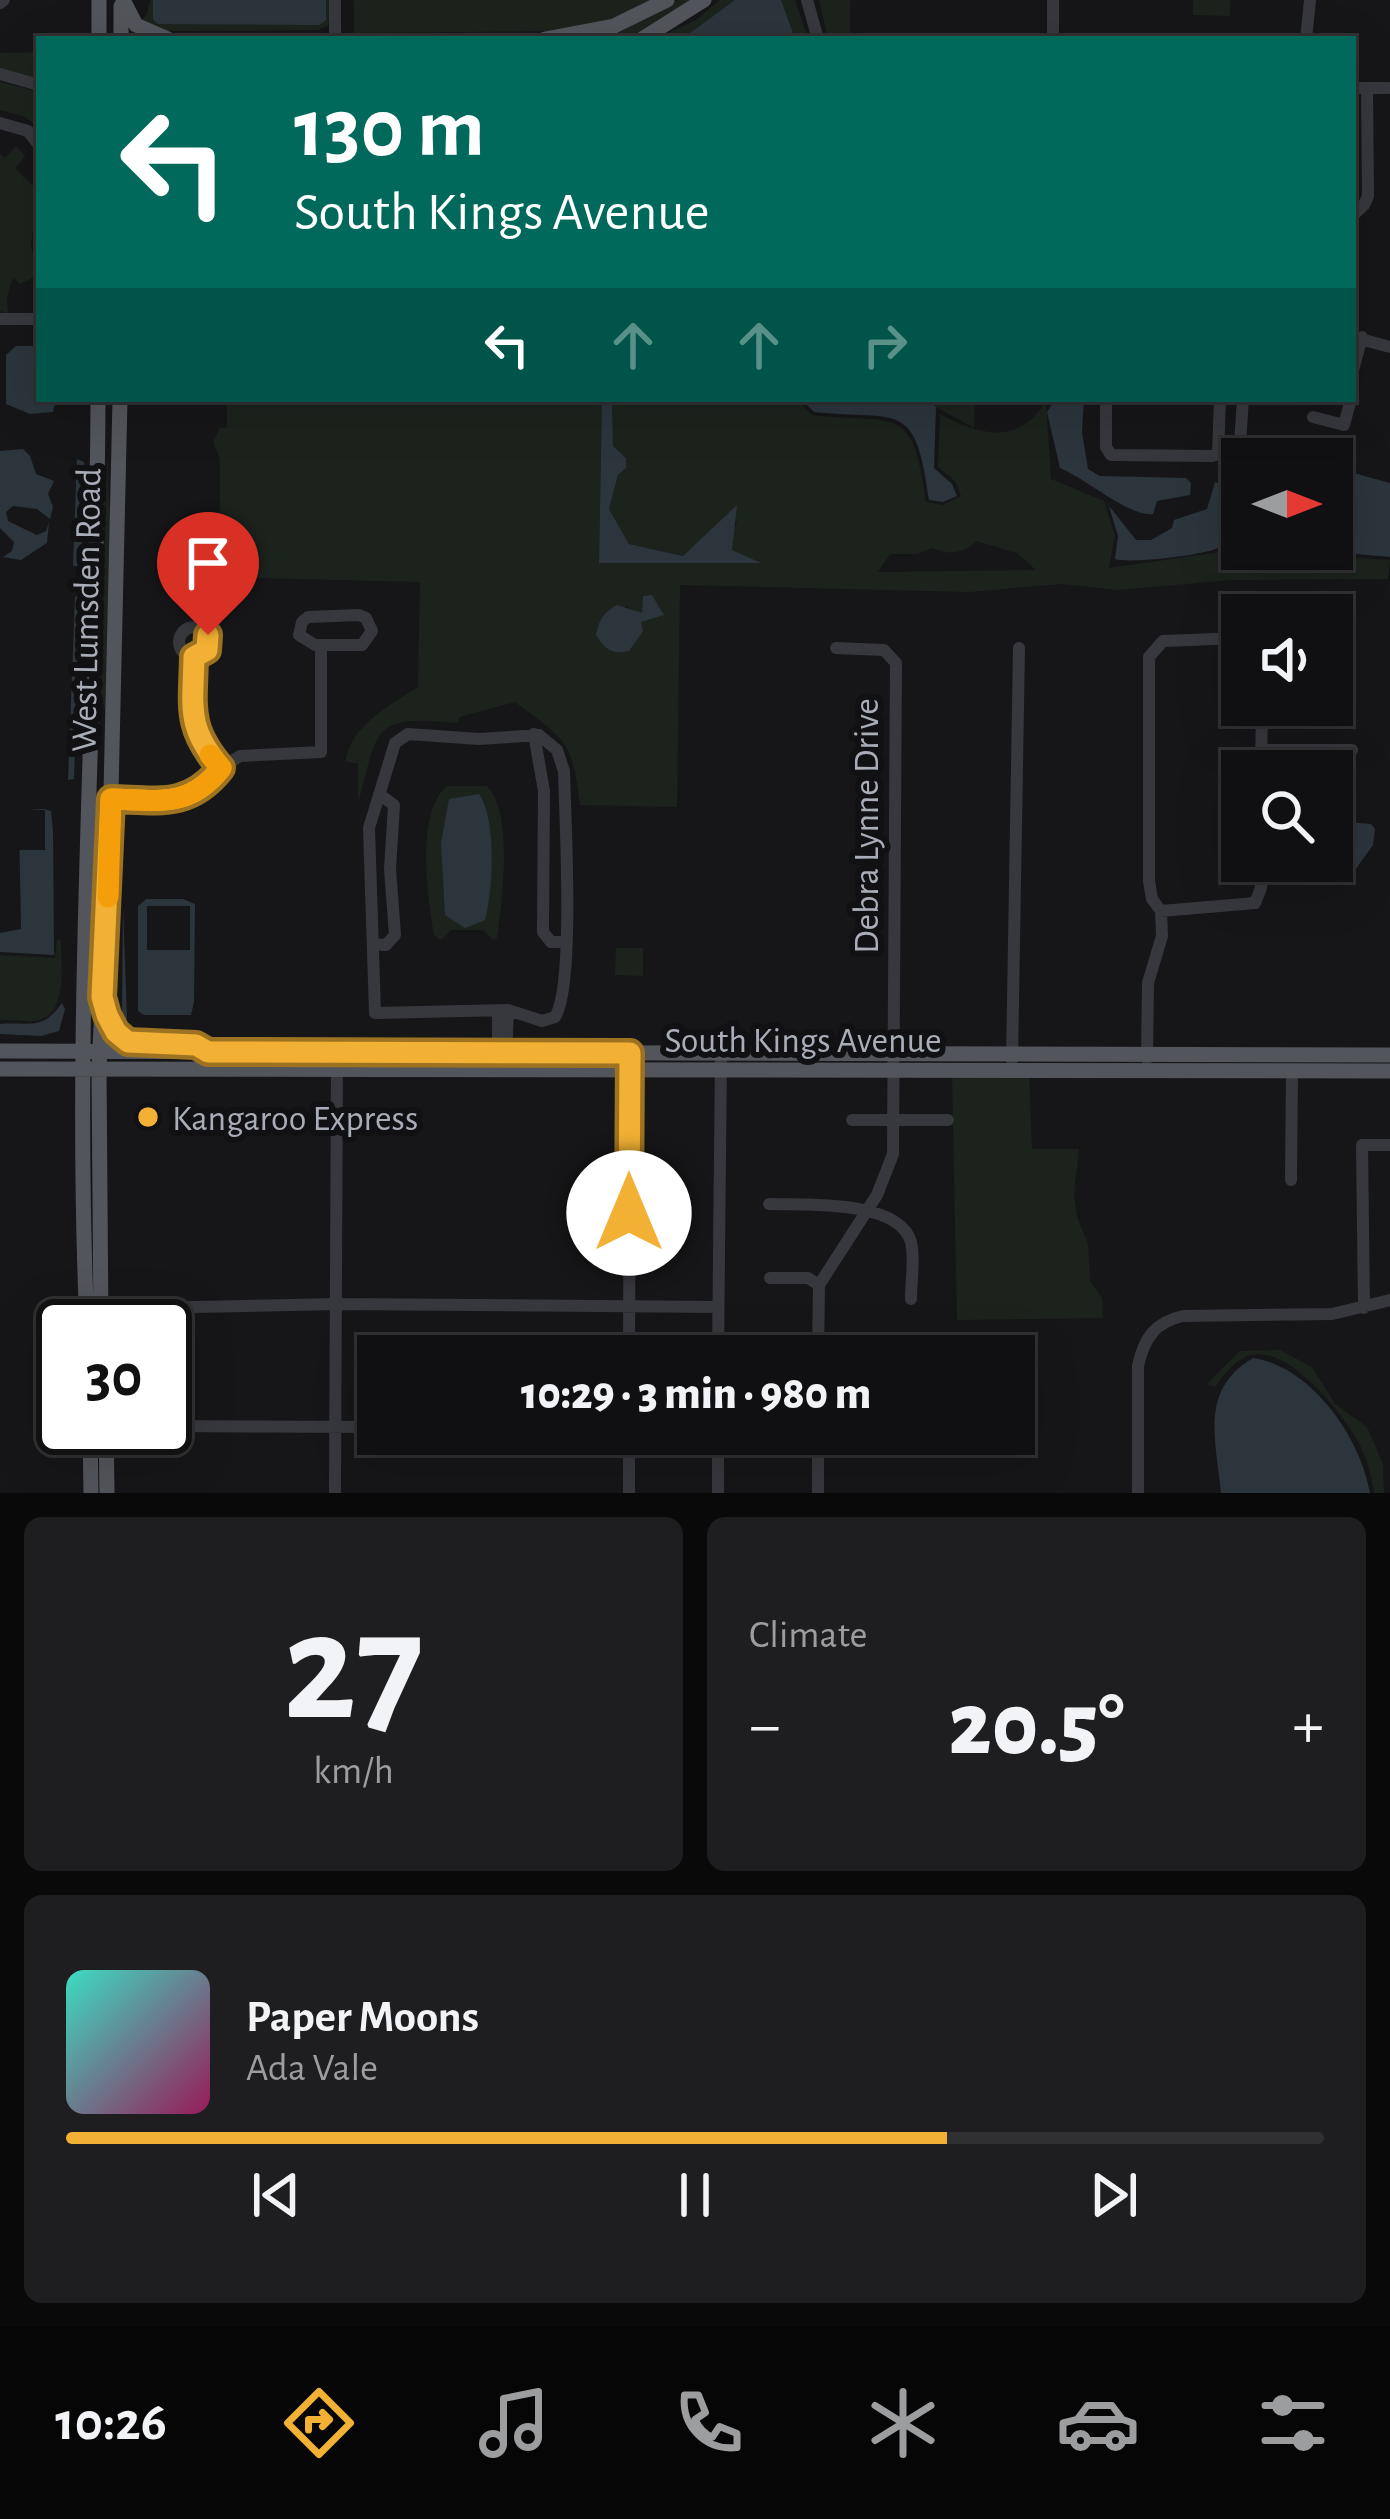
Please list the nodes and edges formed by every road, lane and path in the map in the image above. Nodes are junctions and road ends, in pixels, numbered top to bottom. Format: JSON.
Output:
{"nodes":[{"id":1,"x":99,"y":0,"type":"edge"},
{"id":2,"x":122,"y":0,"type":"edge"},
{"id":3,"x":335,"y":0,"type":"edge"},
{"id":4,"x":668,"y":0,"type":"edge"},
{"id":5,"x":704,"y":0,"type":"edge"},
{"id":6,"x":807,"y":0,"type":"edge"},
{"id":7,"x":1053,"y":0,"type":"edge"},
{"id":8,"x":1310,"y":0,"type":"edge"},
{"id":9,"x":99,"y":36,"type":"edge"},
{"id":10,"x":121,"y":36,"type":"edge"},
{"id":11,"x":161,"y":36,"type":"edge"},
{"id":12,"x":335,"y":36,"type":"edge"},
{"id":13,"x":560,"y":36,"type":"edge"},
{"id":14,"x":648,"y":36,"type":"edge"},
{"id":15,"x":817,"y":36,"type":"edge"},
{"id":16,"x":1053,"y":36,"type":"edge"},
{"id":17,"x":1306,"y":36,"type":"edge"},
{"id":18,"x":0,"y":74,"type":"edge"},
{"id":19,"x":36,"y":84,"type":"edge"},
{"id":20,"x":1360,"y":88,"type":"edge"},
{"id":21,"x":1390,"y":88,"type":"edge"},
{"id":22,"x":0,"y":123,"type":"edge"},
{"id":23,"x":36,"y":142,"type":"edge"},
{"id":24,"x":1356,"y":213,"type":"edge"},
{"id":25,"x":2,"y":318,"type":"edge"},
{"id":26,"x":36,"y":319,"type":"edge"},
{"id":27,"x":1358,"y":337,"type":"edge"},
{"id":28,"x":1390,"y":347,"type":"edge"},
{"id":29,"x":98,"y":402,"type":"edge"},
{"id":30,"x":119,"y":402,"type":"edge"},
{"id":31,"x":1106,"y":402,"type":"edge"},
{"id":32,"x":1220,"y":402,"type":"edge"},
{"id":33,"x":1243,"y":402,"type":"edge"},
{"id":34,"x":1350,"y":402,"type":"edge"},
{"id":35,"x":1313,"y":417,"type":"dead end"},
{"id":36,"x":98,"y":431,"type":"junction"},
{"id":37,"x":1240,"y":438,"type":"edge"},
{"id":38,"x":117,"y":544,"type":"junction"},
{"id":39,"x":1221,"y":639,"type":"edge"},
{"id":40,"x":320,"y":646,"type":"junction"},
{"id":41,"x":836,"y":648,"type":"dead end"},
{"id":42,"x":1019,"y":648,"type":"dead end"},
{"id":43,"x":194,"y":657,"type":"dead end"},
{"id":44,"x":93,"y":679,"type":"junction"},
{"id":45,"x":1262,"y":726,"type":"edge"},
{"id":46,"x":534,"y":734,"type":"junction"},
{"id":47,"x":1262,"y":750,"type":"edge"},
{"id":48,"x":221,"y":768,"type":"junction"},
{"id":49,"x":379,"y":794,"type":"junction"},
{"id":50,"x":90,"y":797,"type":"junction"},
{"id":51,"x":111,"y":799,"type":"junction"},
{"id":52,"x":1261,"y":882,"type":"edge"},
{"id":53,"x":107,"y":911,"type":"junction"},
{"id":54,"x":1161,"y":911,"type":"junction"},
{"id":55,"x":565,"y":941,"type":"junction"},
{"id":56,"x":373,"y":944,"type":"junction"},
{"id":57,"x":102,"y":997,"type":"junction"},
{"id":58,"x":83,"y":1008,"type":"junction"},
{"id":59,"x":503,"y":1010,"type":"junction"},
{"id":60,"x":0,"y":1051,"type":"edge"},
{"id":61,"x":47,"y":1051,"type":"junction"},
{"id":62,"x":208,"y":1052,"type":"junction"},
{"id":63,"x":1390,"y":1054,"type":"edge"},
{"id":64,"x":503,"y":1058,"type":"junction"},
{"id":65,"x":90,"y":1060,"type":"junction"},
{"id":66,"x":630,"y":1060,"type":"junction"},
{"id":67,"x":721,"y":1060,"type":"junction"},
{"id":68,"x":338,"y":1061,"type":"junction"},
{"id":69,"x":893,"y":1062,"type":"junction"},
{"id":70,"x":1012,"y":1062,"type":"junction"},
{"id":71,"x":1148,"y":1062,"type":"junction"},
{"id":72,"x":0,"y":1069,"type":"edge"},
{"id":73,"x":1292,"y":1070,"type":"junction"},
{"id":74,"x":1390,"y":1071,"type":"edge"},
{"id":75,"x":851,"y":1120,"type":"dead end"},
{"id":76,"x":948,"y":1120,"type":"dead end"},
{"id":77,"x":893,"y":1121,"type":"junction"},
{"id":78,"x":1390,"y":1145,"type":"edge"},
{"id":79,"x":1291,"y":1180,"type":"dead end"},
{"id":80,"x":770,"y":1204,"type":"dead end"},
{"id":81,"x":864,"y":1210,"type":"junction"},
{"id":82,"x":770,"y":1278,"type":"dead end"},
{"id":83,"x":819,"y":1285,"type":"junction"},
{"id":84,"x":91,"y":1299,"type":"edge"},
{"id":85,"x":911,"y":1300,"type":"dead end"},
{"id":86,"x":1390,"y":1300,"type":"edge"},
{"id":87,"x":337,"y":1304,"type":"junction"},
{"id":88,"x":629,"y":1305,"type":"junction"},
{"id":89,"x":718,"y":1306,"type":"junction"},
{"id":90,"x":1364,"y":1308,"type":"junction"},
{"id":91,"x":192,"y":1310,"type":"edge"},
{"id":92,"x":629,"y":1335,"type":"edge"},
{"id":93,"x":718,"y":1335,"type":"edge"},
{"id":94,"x":818,"y":1335,"type":"edge"},
{"id":95,"x":192,"y":1426,"type":"edge"},
{"id":96,"x":337,"y":1428,"type":"junction"},
{"id":97,"x":357,"y":1428,"type":"edge"},
{"id":98,"x":90,"y":1455,"type":"edge"},
{"id":99,"x":106,"y":1455,"type":"edge"},
{"id":100,"x":629,"y":1455,"type":"edge"},
{"id":101,"x":718,"y":1455,"type":"edge"},
{"id":102,"x":818,"y":1455,"type":"edge"},
{"id":103,"x":718,"y":1492,"type":"edge"},
{"id":104,"x":91,"y":1493,"type":"edge"},
{"id":105,"x":106,"y":1493,"type":"edge"},
{"id":106,"x":335,"y":1493,"type":"edge"},
{"id":107,"x":629,"y":1493,"type":"edge"},
{"id":108,"x":818,"y":1493,"type":"edge"},
{"id":109,"x":1138,"y":1493,"type":"edge"}],
"edges":[{"from":1,"to":9,"type":"main road"},
{"from":2,"to":10,"type":"main road"},
{"from":2,"to":11,"type":"main road"},
{"from":3,"to":12,"type":"street"},
{"from":4,"to":13,"type":"main road"},
{"from":5,"to":14,"type":"main road"},
{"from":6,"to":15,"type":"street"},
{"from":7,"to":16,"type":"street"},
{"from":8,"to":17,"type":"street"},
{"from":18,"to":19,"type":"street"},
{"from":20,"to":21,"type":"street"},
{"from":20,"to":24,"type":"street"},
{"from":22,"to":23,"type":"street"},
{"from":25,"to":26,"type":"street"},
{"from":27,"to":28,"type":"street"},
{"from":29,"to":36,"type":"main road","name":"West Lumsden Road"},
{"from":30,"to":38,"type":"main road","name":"West Lumsden Road"},
{"from":31,"to":32,"type":"street"},
{"from":33,"to":37,"type":"street"},
{"from":34,"to":35,"type":"street"},
{"from":36,"to":38,"type":"main road"},
{"from":36,"to":44,"type":"main road","name":"West Lumsden Road"},
{"from":38,"to":51,"type":"main road","name":"West Lumsden Road"},
{"from":39,"to":54,"type":"street"},
{"from":40,"to":40,"type":"street"},
{"from":40,"to":48,"type":"street"},
{"from":41,"to":69,"type":"street","name":"Debra Lynne Drive"},
{"from":42,"to":70,"type":"street"},
{"from":43,"to":48,"type":"street"},
{"from":44,"to":50,"type":"main road","name":"West Lumsden Road"},
{"from":44,"to":51,"type":"main road"},
{"from":45,"to":47,"type":"street"},
{"from":46,"to":49,"type":"street"},
{"from":46,"to":55,"type":"street"},
{"from":46,"to":55,"type":"street"},
{"from":48,"to":51,"type":"street"},
{"from":49,"to":56,"type":"street"},
{"from":49,"to":56,"type":"street"},
{"from":50,"to":53,"type":"main road"},
{"from":50,"to":58,"type":"main road","name":"West Lumsden Road"},
{"from":51,"to":53,"type":"main road","name":"West Lumsden Road"},
{"from":52,"to":54,"type":"street"},
{"from":53,"to":57,"type":"main road","name":"West Lumsden Road"},
{"from":54,"to":71,"type":"street"},
{"from":55,"to":59,"type":"street"},
{"from":56,"to":59,"type":"street"},
{"from":57,"to":62,"type":"main road"},
{"from":57,"to":65,"type":"main road","name":"West Lumsden Road"},
{"from":58,"to":61,"type":"main road"},
{"from":58,"to":65,"type":"main road","name":"West Lumsden Road"},
{"from":59,"to":64,"type":"street"},
{"from":60,"to":61,"type":"main road","name":"South Kings Avenue"},
{"from":61,"to":65,"type":"main road","name":"South Kings Avenue"},
{"from":62,"to":65,"type":"main road","name":"South Kings Avenue"},
{"from":62,"to":68,"type":"main road","name":"South Kings Avenue"},
{"from":63,"to":71,"type":"main road","name":"South Kings Avenue"},
{"from":64,"to":66,"type":"main road","name":"South Kings Avenue"},
{"from":64,"to":68,"type":"main road","name":"South Kings Avenue"},
{"from":65,"to":68,"type":"main road","name":"South Kings Avenue"},
{"from":65,"to":72,"type":"main road","name":"South Kings Avenue"},
{"from":65,"to":84,"type":"main road","name":"West Lumsden Road"},
{"from":66,"to":67,"type":"main road","name":"South Kings Avenue"},
{"from":66,"to":88,"type":"street"},
{"from":67,"to":69,"type":"main road","name":"South Kings Avenue"},
{"from":67,"to":89,"type":"street"},
{"from":68,"to":87,"type":"street"},
{"from":69,"to":70,"type":"main road","name":"South Kings Avenue"},
{"from":69,"to":77,"type":"street","name":"Debra Lynne Drive"},
{"from":70,"to":71,"type":"main road","name":"South Kings Avenue"},
{"from":71,"to":73,"type":"main road","name":"South Kings Avenue"},
{"from":73,"to":74,"type":"main road","name":"South Kings Avenue"},
{"from":73,"to":79,"type":"street"},
{"from":75,"to":77,"type":"street"},
{"from":76,"to":77,"type":"street"},
{"from":77,"to":81,"type":"street","name":"Debra Lynne Drive"},
{"from":78,"to":90,"type":"street"},
{"from":80,"to":81,"type":"street"},
{"from":81,"to":83,"type":"street","name":"Debra Lynne Drive"},
{"from":81,"to":85,"type":"street"},
{"from":82,"to":83,"type":"street"},
{"from":83,"to":94,"type":"street"},
{"from":86,"to":90,"type":"street"},
{"from":87,"to":88,"type":"street"},
{"from":87,"to":91,"type":"street"},
{"from":87,"to":96,"type":"street"},
{"from":88,"to":89,"type":"street"},
{"from":88,"to":92,"type":"street"},
{"from":89,"to":93,"type":"street"},
{"from":90,"to":109,"type":"street"},
{"from":95,"to":96,"type":"street"},
{"from":96,"to":97,"type":"street"},
{"from":96,"to":106,"type":"street"},
{"from":98,"to":104,"type":"main road"},
{"from":99,"to":105,"type":"main road"},
{"from":100,"to":107,"type":"street"},
{"from":101,"to":103,"type":"street"},
{"from":102,"to":108,"type":"street"}]}
